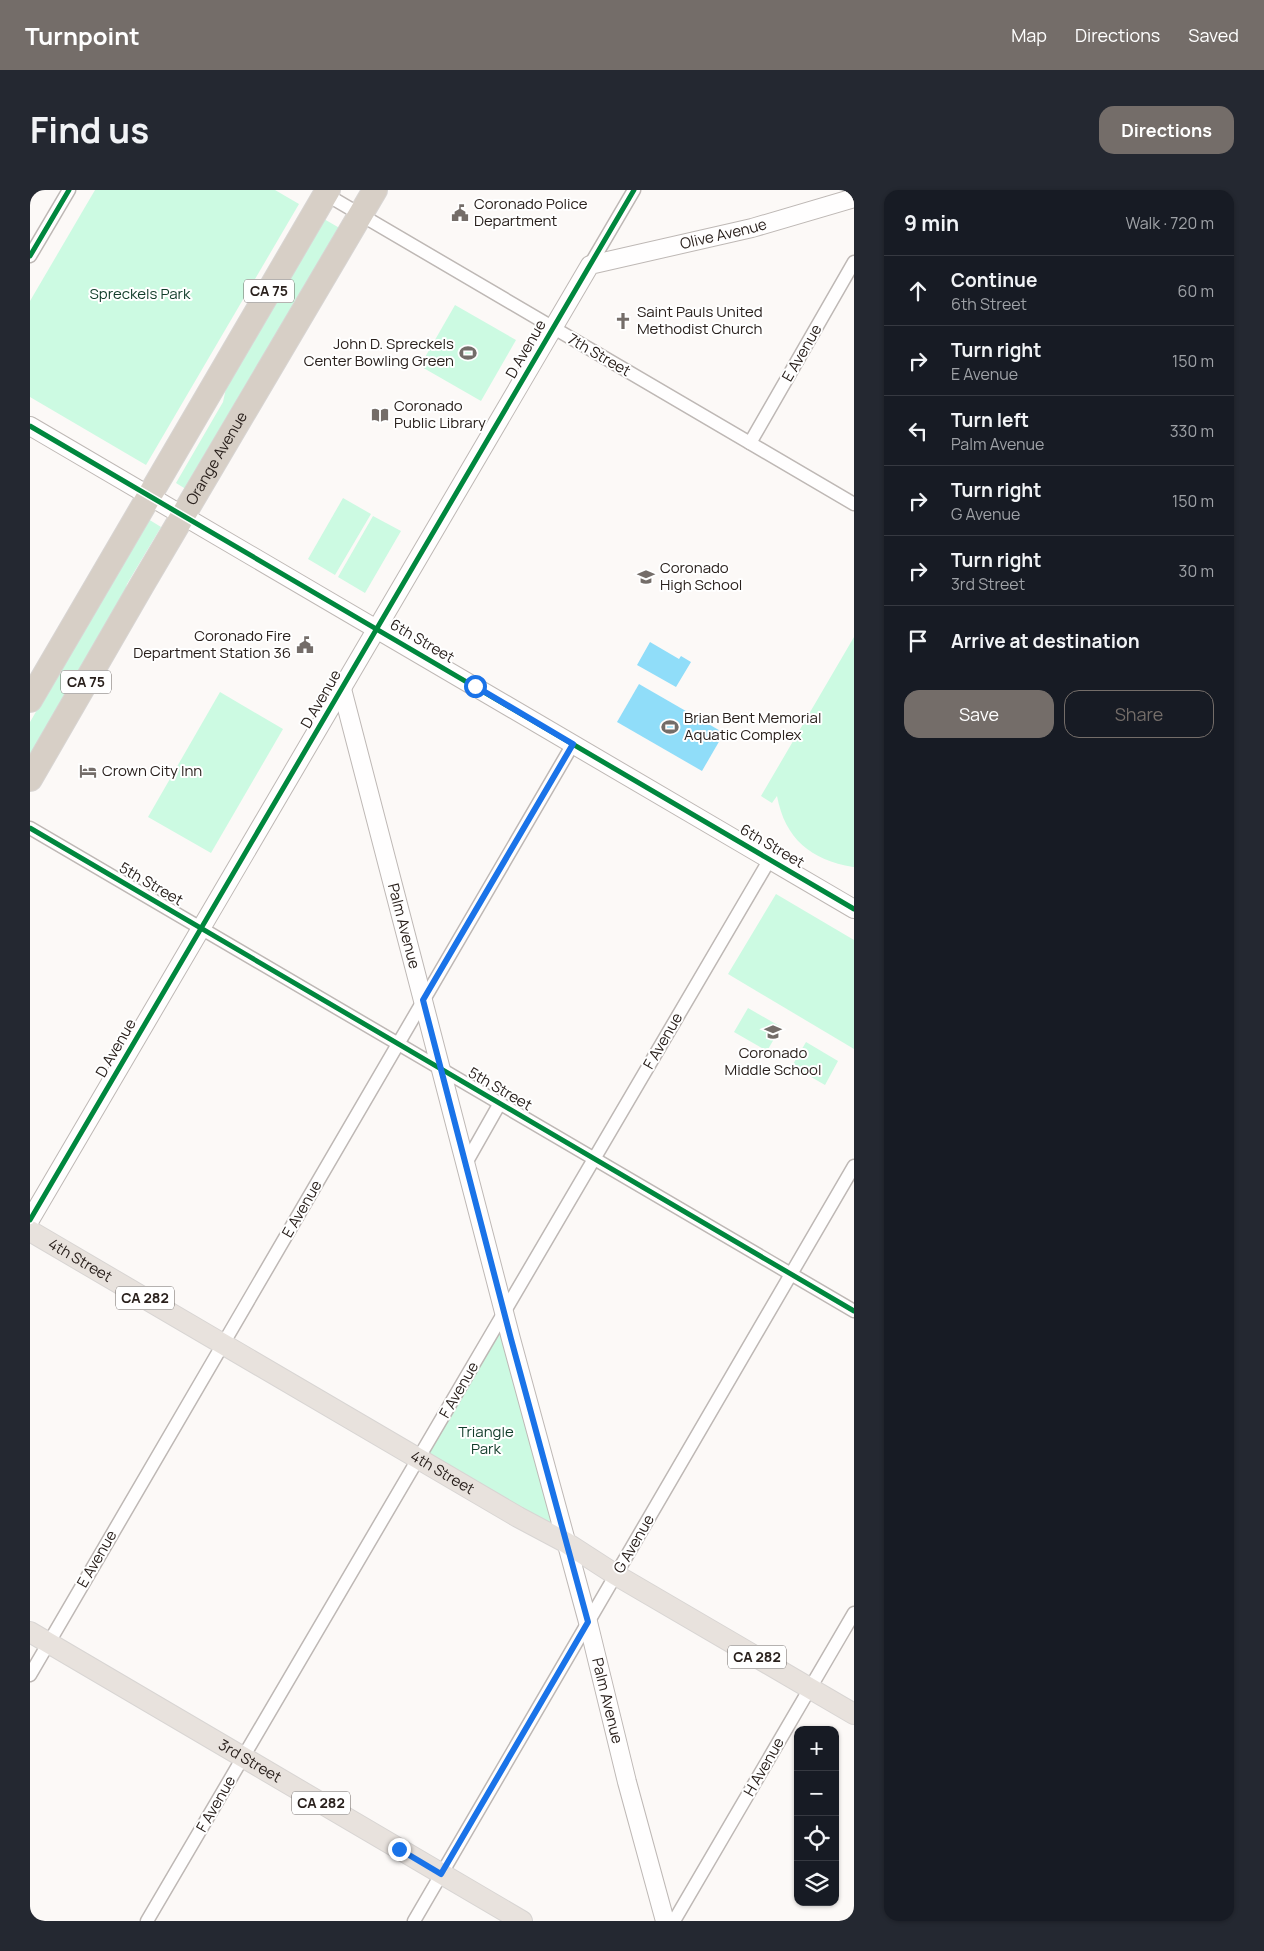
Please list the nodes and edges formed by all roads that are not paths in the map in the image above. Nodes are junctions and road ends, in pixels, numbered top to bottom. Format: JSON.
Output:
{"nodes":[{"id":1,"x":69,"y":190,"type":"edge"},
{"id":2,"x":374,"y":190,"type":"edge"},
{"id":3,"x":634,"y":190,"type":"edge"},
{"id":4,"x":324,"y":192,"type":"edge"},
{"id":5,"x":854,"y":198,"type":"edge"},
{"id":6,"x":360,"y":215,"type":"junction"},
{"id":7,"x":30,"y":256,"type":"edge"},
{"id":8,"x":854,"y":262,"type":"edge"},
{"id":9,"x":590,"y":265,"type":"junction"},
{"id":10,"x":553,"y":328,"type":"junction"},
{"id":11,"x":30,"y":426,"type":"edge"},
{"id":12,"x":750,"y":443,"type":"junction"},
{"id":13,"x":150,"y":496,"type":"junction"},
{"id":14,"x":854,"y":504,"type":"edge"},
{"id":15,"x":183,"y":516,"type":"junction"},
{"id":16,"x":377,"y":629,"type":"junction"},
{"id":17,"x":342,"y":689,"type":"junction"},
{"id":18,"x":30,"y":700,"type":"edge"},
{"id":19,"x":573,"y":744,"type":"junction"},
{"id":20,"x":30,"y":779,"type":"edge"},
{"id":21,"x":30,"y":828,"type":"edge"},
{"id":22,"x":770,"y":859,"type":"junction"},
{"id":23,"x":854,"y":909,"type":"edge"},
{"id":24,"x":201,"y":928,"type":"junction"},
{"id":25,"x":423,"y":1000,"type":"junction"},
{"id":26,"x":398,"y":1044,"type":"junction"},
{"id":27,"x":442,"y":1069,"type":"junction"},
{"id":28,"x":500,"y":1103,"type":"junction"},
{"id":29,"x":594,"y":1158,"type":"junction"},
{"id":30,"x":466,"y":1163,"type":"junction"},
{"id":31,"x":854,"y":1166,"type":"edge"},
{"id":32,"x":30,"y":1220,"type":"edge"},
{"id":33,"x":30,"y":1231,"type":"edge"},
{"id":34,"x":791,"y":1274,"type":"junction"},
{"id":35,"x":854,"y":1311,"type":"edge"},
{"id":36,"x":504,"y":1312,"type":"junction"},
{"id":37,"x":223,"y":1344,"type":"junction"},
{"id":38,"x":418,"y":1459,"type":"junction"},
{"id":39,"x":566,"y":1542,"type":"junction"},
{"id":40,"x":616,"y":1575,"type":"junction"},
{"id":41,"x":854,"y":1613,"type":"edge"},
{"id":42,"x":588,"y":1622,"type":"junction"},
{"id":43,"x":30,"y":1632,"type":"edge"},
{"id":44,"x":48,"y":1643,"type":"junction"},
{"id":45,"x":30,"y":1675,"type":"edge"},
{"id":46,"x":810,"y":1688,"type":"junction"},
{"id":47,"x":854,"y":1714,"type":"edge"},
{"id":48,"x":243,"y":1757,"type":"junction"},
{"id":49,"x":441,"y":1874,"type":"junction"},
{"id":50,"x":147,"y":1921,"type":"edge"},
{"id":51,"x":414,"y":1921,"type":"edge"},
{"id":52,"x":522,"y":1921,"type":"edge"},
{"id":53,"x":665,"y":1921,"type":"edge"},
{"id":54,"x":674,"y":1921,"type":"edge"}],
"edges":[{"from":1,"to":7,"type":"street"},
{"from":2,"to":6,"type":"highway","name":"Orange Avenue","number":"CA 75"},
{"from":3,"to":9,"type":"street","name":"D Avenue"},
{"from":4,"to":6,"type":"street","name":"7th Street"},
{"from":4,"to":13,"type":"highway","number":"CA 75"},
{"from":5,"to":9,"type":"street","name":"Olive Avenue"},
{"from":6,"to":10,"type":"street","name":"7th Street"},
{"from":6,"to":15,"type":"highway","name":"Orange Avenue","number":"CA 75"},
{"from":8,"to":12,"type":"street","name":"E Avenue"},
{"from":9,"to":10,"type":"street","name":"D Avenue"},
{"from":10,"to":12,"type":"street","name":"7th Street"},
{"from":10,"to":16,"type":"street","name":"D Avenue"},
{"from":11,"to":13,"type":"street","name":"6th Street"},
{"from":12,"to":14,"type":"street","name":"7th Street"},
{"from":13,"to":15,"type":"street","name":"6th Street"},
{"from":13,"to":18,"type":"highway","number":"CA 75"},
{"from":15,"to":16,"type":"street","name":"6th Street"},
{"from":15,"to":20,"type":"highway","name":"Orange Avenue","number":"CA 75"},
{"from":16,"to":17,"type":"street","name":"D Avenue"},
{"from":16,"to":19,"type":"street","name":"6th Street"},
{"from":17,"to":24,"type":"street","name":"D Avenue"},
{"from":17,"to":25,"type":"street","name":"Palm Avenue"},
{"from":19,"to":22,"type":"street","name":"6th Street"},
{"from":19,"to":25,"type":"street","name":"E Avenue"},
{"from":21,"to":24,"type":"street","name":"5th Street"},
{"from":22,"to":23,"type":"street","name":"6th Street"},
{"from":22,"to":29,"type":"street","name":"F Avenue"},
{"from":24,"to":26,"type":"street","name":"5th Street"},
{"from":24,"to":32,"type":"street","name":"D Avenue"},
{"from":25,"to":26,"type":"street","name":"E Avenue"},
{"from":25,"to":27,"type":"street","name":"Palm Avenue"},
{"from":26,"to":27,"type":"street","name":"5th Street"},
{"from":26,"to":37,"type":"street","name":"E Avenue"},
{"from":27,"to":28,"type":"street","name":"5th Street"},
{"from":27,"to":30,"type":"street","name":"Palm Avenue"},
{"from":28,"to":29,"type":"street","name":"5th Street"},
{"from":28,"to":30,"type":"street"},
{"from":29,"to":34,"type":"street","name":"5th Street"},
{"from":29,"to":36,"type":"street","name":"F Avenue"},
{"from":30,"to":36,"type":"street","name":"Palm Avenue"},
{"from":31,"to":34,"type":"street","name":"G Avenue"},
{"from":33,"to":37,"type":"main road","name":"4th Street","number":"CA 282"},
{"from":34,"to":35,"type":"street","name":"5th Street"},
{"from":34,"to":40,"type":"street","name":"G Avenue"},
{"from":36,"to":38,"type":"street","name":"F Avenue"},
{"from":36,"to":39,"type":"street","name":"Palm Avenue"},
{"from":37,"to":38,"type":"main road","name":"4th Street","number":"CA 282"},
{"from":37,"to":44,"type":"street","name":"E Avenue"},
{"from":38,"to":39,"type":"main road","name":"4th Street","number":"CA 282"},
{"from":38,"to":48,"type":"street","name":"F Avenue"},
{"from":39,"to":40,"type":"main road","name":"4th Street","number":"CA 282"},
{"from":39,"to":42,"type":"street","name":"Palm Avenue"},
{"from":40,"to":42,"type":"street","name":"G Avenue"},
{"from":40,"to":46,"type":"main road","name":"4th Street","number":"CA 282"},
{"from":41,"to":46,"type":"street","name":"H Avenue"},
{"from":42,"to":49,"type":"street","name":"G Avenue"},
{"from":42,"to":53,"type":"street","name":"Palm Avenue"},
{"from":43,"to":44,"type":"main road","name":"3rd Street","number":"CA 282"},
{"from":44,"to":45,"type":"street","name":"E Avenue"},
{"from":44,"to":48,"type":"main road","name":"3rd Street","number":"CA 282"},
{"from":46,"to":47,"type":"main road","name":"4th Street","number":"CA 282"},
{"from":46,"to":54,"type":"street","name":"H Avenue"},
{"from":48,"to":49,"type":"main road","name":"3rd Street","number":"CA 282"},
{"from":48,"to":50,"type":"street","name":"F Avenue"},
{"from":49,"to":51,"type":"street","name":"G Avenue"},
{"from":49,"to":52,"type":"main road","name":"3rd Street","number":"CA 282"}]}
